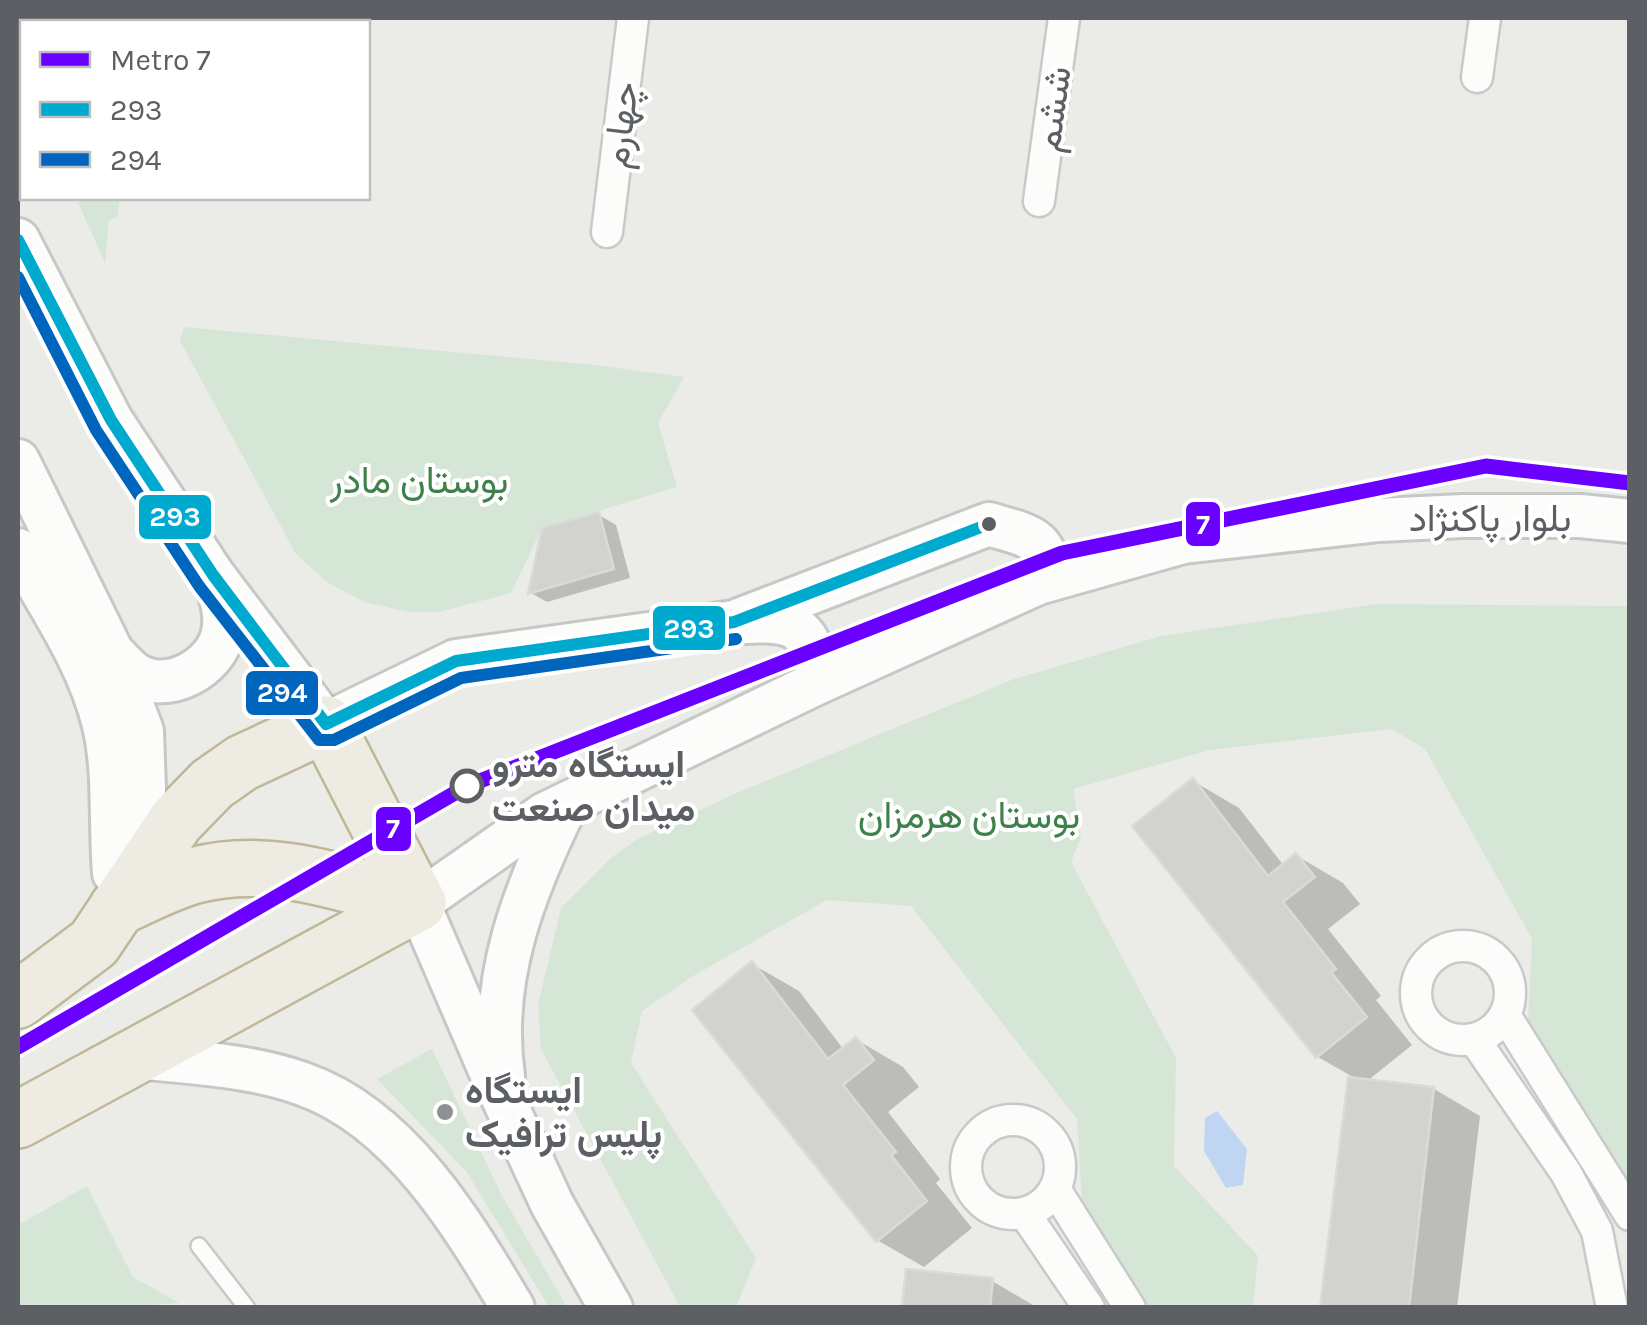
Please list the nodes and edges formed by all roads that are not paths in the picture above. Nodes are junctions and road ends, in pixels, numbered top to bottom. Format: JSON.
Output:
{"nodes":[{"id":1,"x":633,"y":18,"type":"edge"},
{"id":2,"x":1064,"y":18,"type":"edge"},
{"id":3,"x":1485,"y":18,"type":"edge"},
{"id":4,"x":1477,"y":77,"type":"dead end"},
{"id":5,"x":1040,"y":200,"type":"dead end"},
{"id":6,"x":607,"y":232,"type":"dead end"},
{"id":7,"x":18,"y":240,"type":"edge"},
{"id":8,"x":18,"y":461,"type":"edge"},
{"id":9,"x":1630,"y":521,"type":"edge"},
{"id":10,"x":18,"y":550,"type":"edge"},
{"id":11,"x":214,"y":574,"type":"junction"},
{"id":12,"x":1038,"y":583,"type":"junction"},
{"id":13,"x":734,"y":622,"type":"junction"},
{"id":14,"x":112,"y":652,"type":"junction"},
{"id":15,"x":819,"y":682,"type":"junction"},
{"id":16,"x":326,"y":724,"type":"junction"},
{"id":17,"x":566,"y":805,"type":"junction"},
{"id":18,"x":418,"y":904,"type":"junction"},
{"id":19,"x":117,"y":908,"type":"junction"},
{"id":20,"x":18,"y":1000,"type":"edge"},
{"id":21,"x":1504,"y":1015,"type":"junction"},
{"id":22,"x":1474,"y":1039,"type":"junction"},
{"id":23,"x":138,"y":1057,"type":"junction"},
{"id":24,"x":18,"y":1120,"type":"edge"},
{"id":25,"x":515,"y":1125,"type":"junction"},
{"id":26,"x":1055,"y":1190,"type":"junction"},
{"id":27,"x":1024,"y":1214,"type":"junction"},
{"id":28,"x":1629,"y":1215,"type":"edge"},
{"id":29,"x":1597,"y":1231,"type":"junction"},
{"id":30,"x":199,"y":1246,"type":"dead end"},
{"id":31,"x":247,"y":1308,"type":"edge"},
{"id":32,"x":513,"y":1308,"type":"edge"},
{"id":33,"x":611,"y":1308,"type":"edge"},
{"id":34,"x":1089,"y":1308,"type":"edge"},
{"id":35,"x":1130,"y":1308,"type":"edge"},
{"id":36,"x":1612,"y":1308,"type":"edge"}],
"edges":[{"from":1,"to":6,"type":"street","name":"چهارم"},
{"from":2,"to":5,"type":"street","name":"ششم"},
{"from":3,"to":4,"type":"street"},
{"from":7,"to":11,"type":"main road"},
{"from":8,"to":14,"type":"main road"},
{"from":9,"to":12,"type":"main road","name":"بلوار پاکنژاد"},
{"from":10,"to":19,"type":"main road"},
{"from":11,"to":14,"type":"main road"},
{"from":11,"to":16,"type":"main road"},
{"from":12,"to":13,"type":"main road"},
{"from":12,"to":15,"type":"main road","name":"بلوار پاکنژاد"},
{"from":13,"to":15,"type":"main road"},
{"from":13,"to":16,"type":"main road"},
{"from":14,"to":19,"type":"main road"},
{"from":15,"to":17,"type":"main road","name":"بلوار پاکنژاد"},
{"from":16,"to":18,"type":"highway"},
{"from":16,"to":19,"type":"highway"},
{"from":17,"to":18,"type":"main road","name":"بلوار پاکنژاد"},
{"from":17,"to":25,"type":"main road"},
{"from":18,"to":19,"type":"highway"},
{"from":18,"to":23,"type":"highway"},
{"from":18,"to":25,"type":"main road"},
{"from":19,"to":20,"type":"highway"},
{"from":21,"to":22,"type":"street"},
{"from":21,"to":22,"type":"street"},
{"from":21,"to":28,"type":"street"},
{"from":22,"to":29,"type":"street"},
{"from":23,"to":24,"type":"highway"},
{"from":23,"to":32,"type":"main road"},
{"from":25,"to":33,"type":"main road"},
{"from":26,"to":27,"type":"street"},
{"from":26,"to":27,"type":"street"},
{"from":26,"to":35,"type":"street"},
{"from":27,"to":34,"type":"street"},
{"from":28,"to":29,"type":"street"},
{"from":29,"to":36,"type":"street"},
{"from":30,"to":31,"type":"lane"}]}
